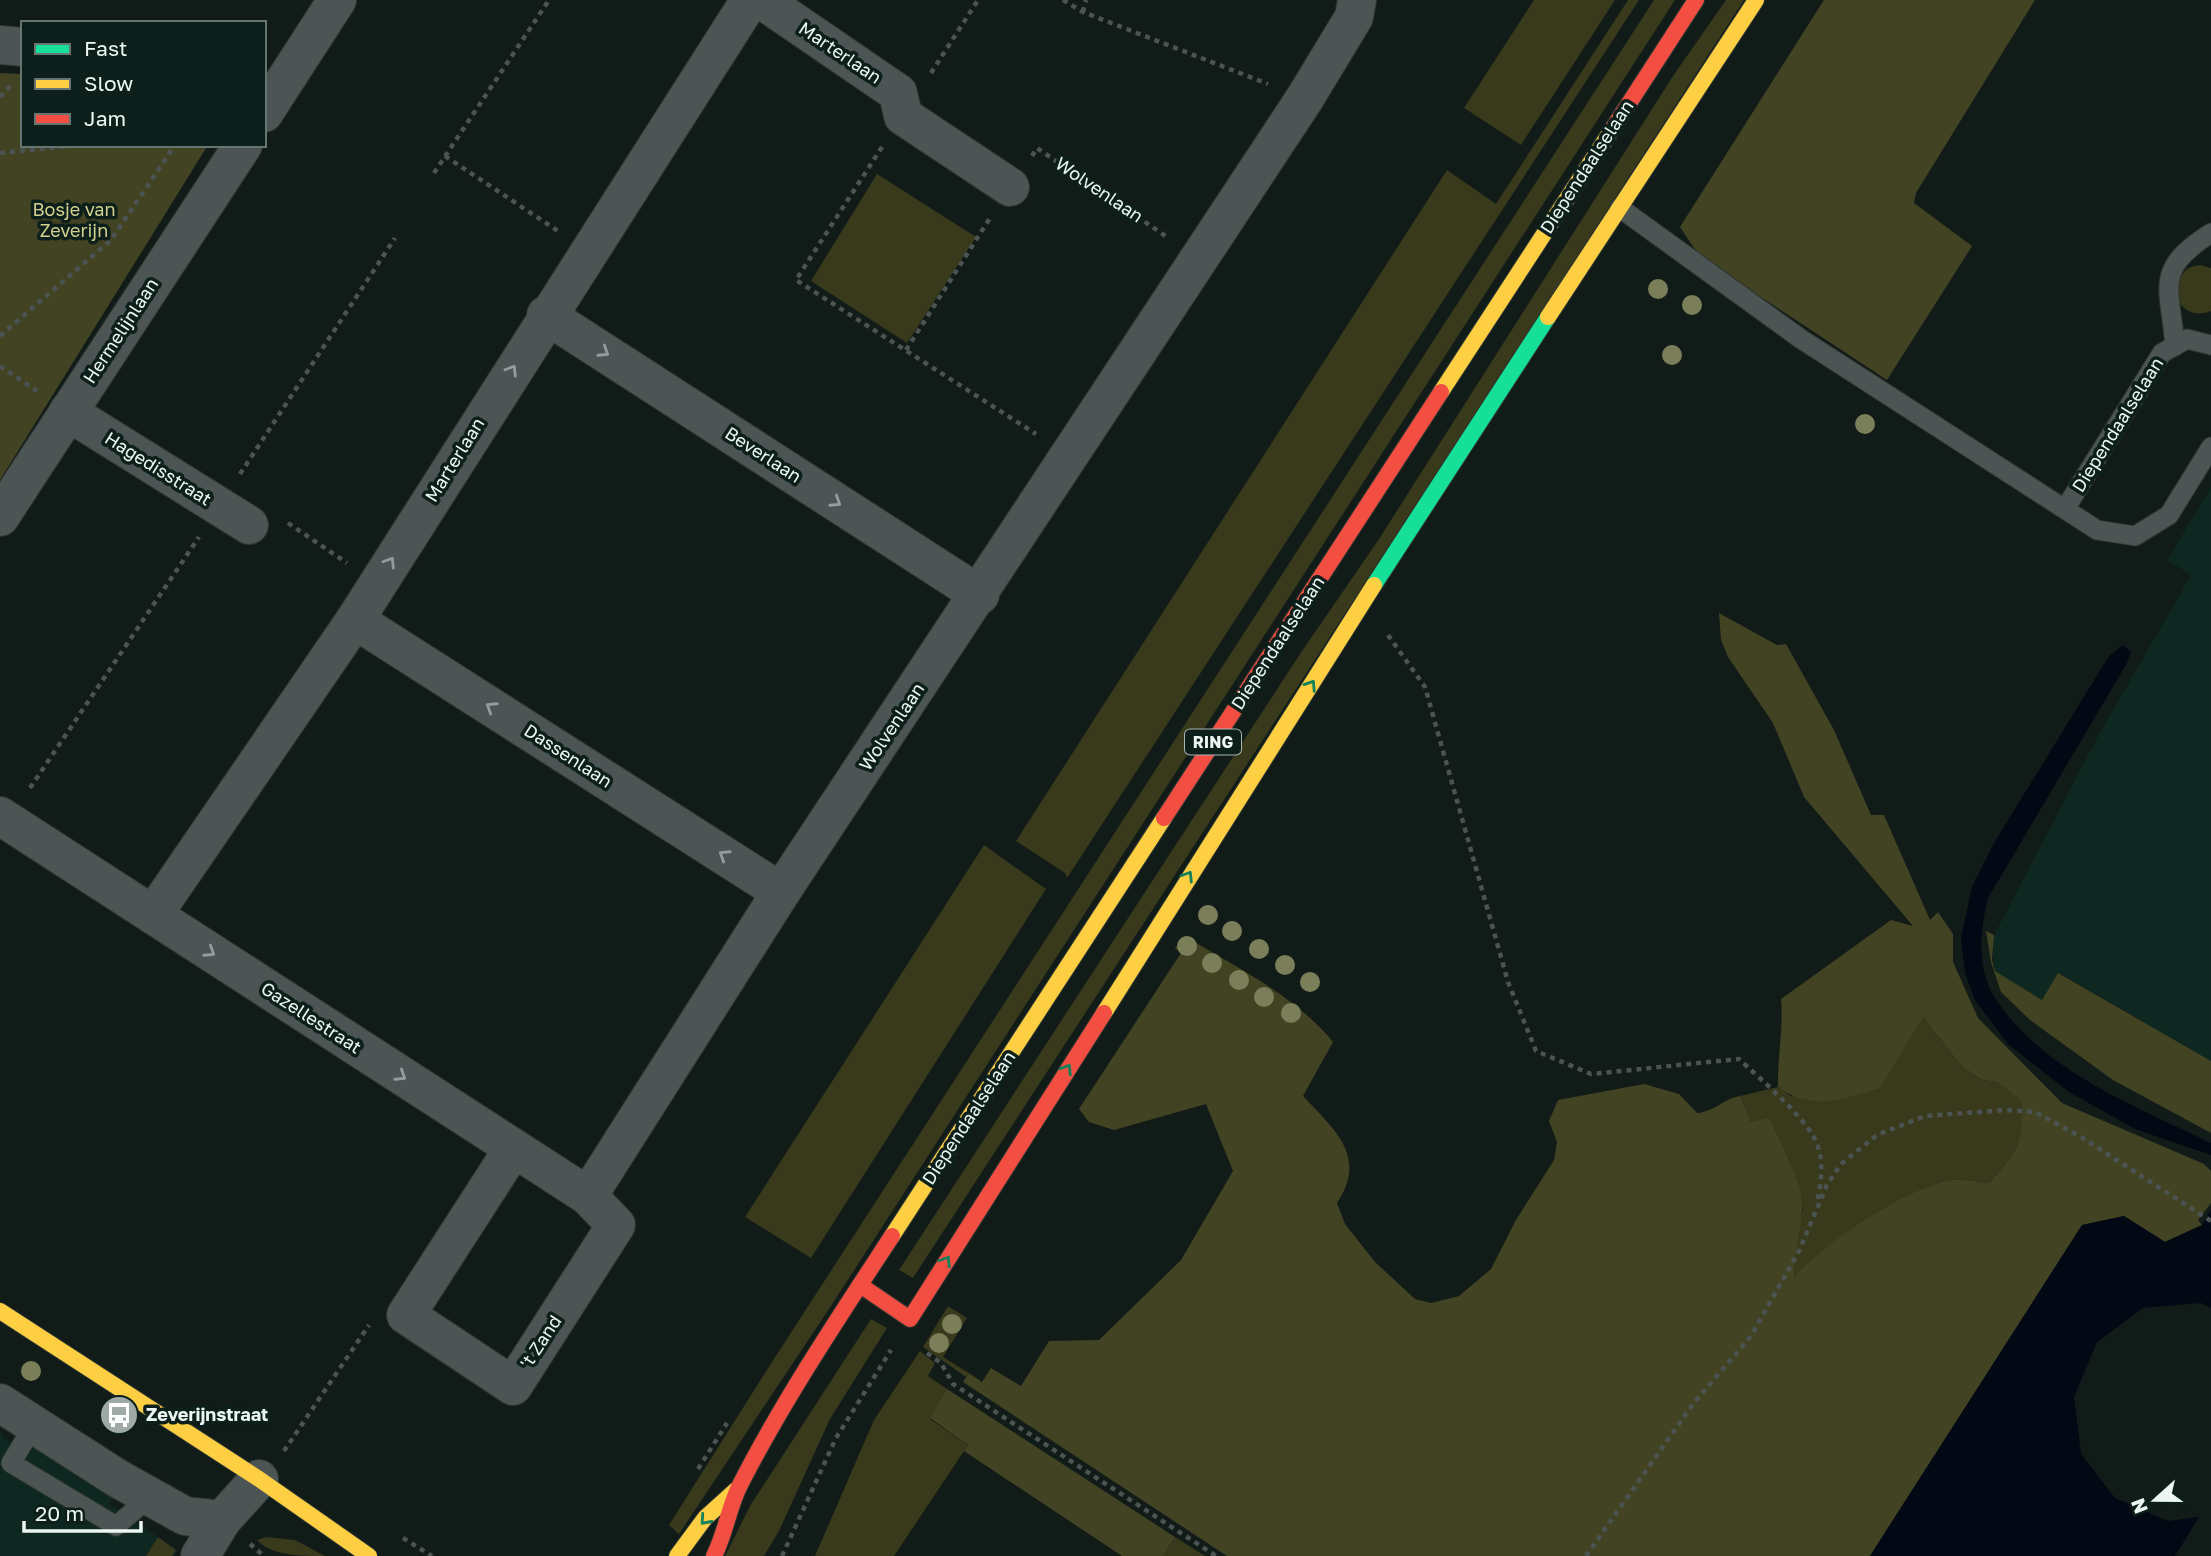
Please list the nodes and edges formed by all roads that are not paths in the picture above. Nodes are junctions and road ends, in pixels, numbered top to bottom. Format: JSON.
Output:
{"nodes":[{"id":1,"x":337,"y":0,"type":"edge"},
{"id":2,"x":750,"y":0,"type":"edge"},
{"id":3,"x":762,"y":0,"type":"edge"},
{"id":4,"x":1357,"y":0,"type":"edge"},
{"id":5,"x":1696,"y":0,"type":"edge"},
{"id":6,"x":1756,"y":0,"type":"edge"},
{"id":7,"x":0,"y":45,"type":"edge"},
{"id":8,"x":21,"y":47,"type":"edge"},
{"id":9,"x":280,"y":64,"type":"edge"},
{"id":10,"x":266,"y":107,"type":"edge"},
{"id":11,"x":242,"y":147,"type":"edge"},
{"id":12,"x":1010,"y":187,"type":"road end"},
{"id":13,"x":1620,"y":208,"type":"junction"},
{"id":14,"x":2211,"y":233,"type":"edge"},
{"id":15,"x":547,"y":315,"type":"junction"},
{"id":16,"x":2211,"y":345,"type":"edge"},
{"id":17,"x":2175,"y":346,"type":"junction"},
{"id":18,"x":68,"y":411,"type":"junction"},
{"id":19,"x":2211,"y":447,"type":"edge"},
{"id":20,"x":2065,"y":509,"type":"junction"},
{"id":21,"x":0,"y":517,"type":"edge"},
{"id":22,"x":263,"y":520,"type":"road end"},
{"id":23,"x":980,"y":595,"type":"junction"},
{"id":24,"x":355,"y":620,"type":"junction"},
{"id":25,"x":0,"y":816,"type":"edge"},
{"id":26,"x":781,"y":892,"type":"junction"},
{"id":27,"x":153,"y":915,"type":"junction"},
{"id":28,"x":513,"y":1149,"type":"junction"},
{"id":29,"x":588,"y":1196,"type":"junction"},
{"id":30,"x":616,"y":1226,"type":"joint"},
{"id":31,"x":860,"y":1285,"type":"junction"},
{"id":32,"x":0,"y":1311,"type":"edge"},
{"id":33,"x":0,"y":1403,"type":"edge"},
{"id":34,"x":269,"y":1468,"type":"junction"},
{"id":35,"x":738,"y":1488,"type":"junction"},
{"id":36,"x":222,"y":1520,"type":"junction"},
{"id":37,"x":200,"y":1556,"type":"edge"},
{"id":38,"x":369,"y":1556,"type":"edge"},
{"id":39,"x":677,"y":1556,"type":"edge"},
{"id":40,"x":714,"y":1556,"type":"edge"}],
"edges":[{"from":1,"to":9,"type":"street"},
{"from":2,"to":15,"type":"street","name":"Marterlaan"},
{"from":3,"to":12,"type":"street","name":"Marterlaan"},
{"from":4,"to":23,"type":"street","name":"Wolvenlaan"},
{"from":5,"to":31,"type":"street","name":"Diependaalselaan","number":"RING"},
{"from":6,"to":13,"type":"street"},
{"from":7,"to":8,"type":"street"},
{"from":9,"to":10,"type":"street"},
{"from":11,"to":18,"type":"street","name":"Hermelijnlaan"},
{"from":13,"to":20,"type":"lane","name":"Diependaalselaan"},
{"from":31,"to":13,"type":"street","one_way":true},
{"from":14,"to":17,"type":"lane","name":"Diependaalselaan"},
{"from":15,"to":23,"type":"street","name":"Beverlaan","one_way":true},
{"from":24,"to":15,"type":"street","name":"Marterlaan","one_way":true},
{"from":16,"to":17,"type":"lane","name":"Diependaalselaan"},
{"from":17,"to":20,"type":"lane","name":"Diependaalselaan"},
{"from":18,"to":21,"type":"street","name":"Hermelijnlaan"},
{"from":18,"to":22,"type":"street","name":"Hagedisstraat"},
{"from":19,"to":20,"type":"lane","name":"Diependaalselaan"},
{"from":23,"to":26,"type":"street","name":"Wolvenlaan"},
{"from":26,"to":24,"type":"street","name":"Dassenlaan","one_way":true},
{"from":24,"to":27,"type":"street","name":"Marterlaan"},
{"from":25,"to":27,"type":"street","name":"Gazellestraat"},
{"from":26,"to":29,"type":"street","name":"Wolvenlaan"},
{"from":27,"to":28,"type":"street","name":"Gazellestraat","one_way":true},
{"from":28,"to":29,"type":"street","name":"Gazellestraat"},
{"from":28,"to":30,"type":"street","name":"'t Zand"},
{"from":29,"to":30,"type":"street","name":"Gazellestraat"},
{"from":31,"to":35,"type":"street","name":"Diependaalselaan","number":"RING"},
{"from":32,"to":34,"type":"street"},
{"from":33,"to":36,"type":"street"},
{"from":34,"to":36,"type":"street"},
{"from":34,"to":38,"type":"street"},
{"from":35,"to":39,"type":"street","name":"Diependaalselaan","number":"RING","one_way":true},
{"from":35,"to":40,"type":"street","name":"Diependaalselaan","number":"RING"},
{"from":36,"to":37,"type":"street"}]}
